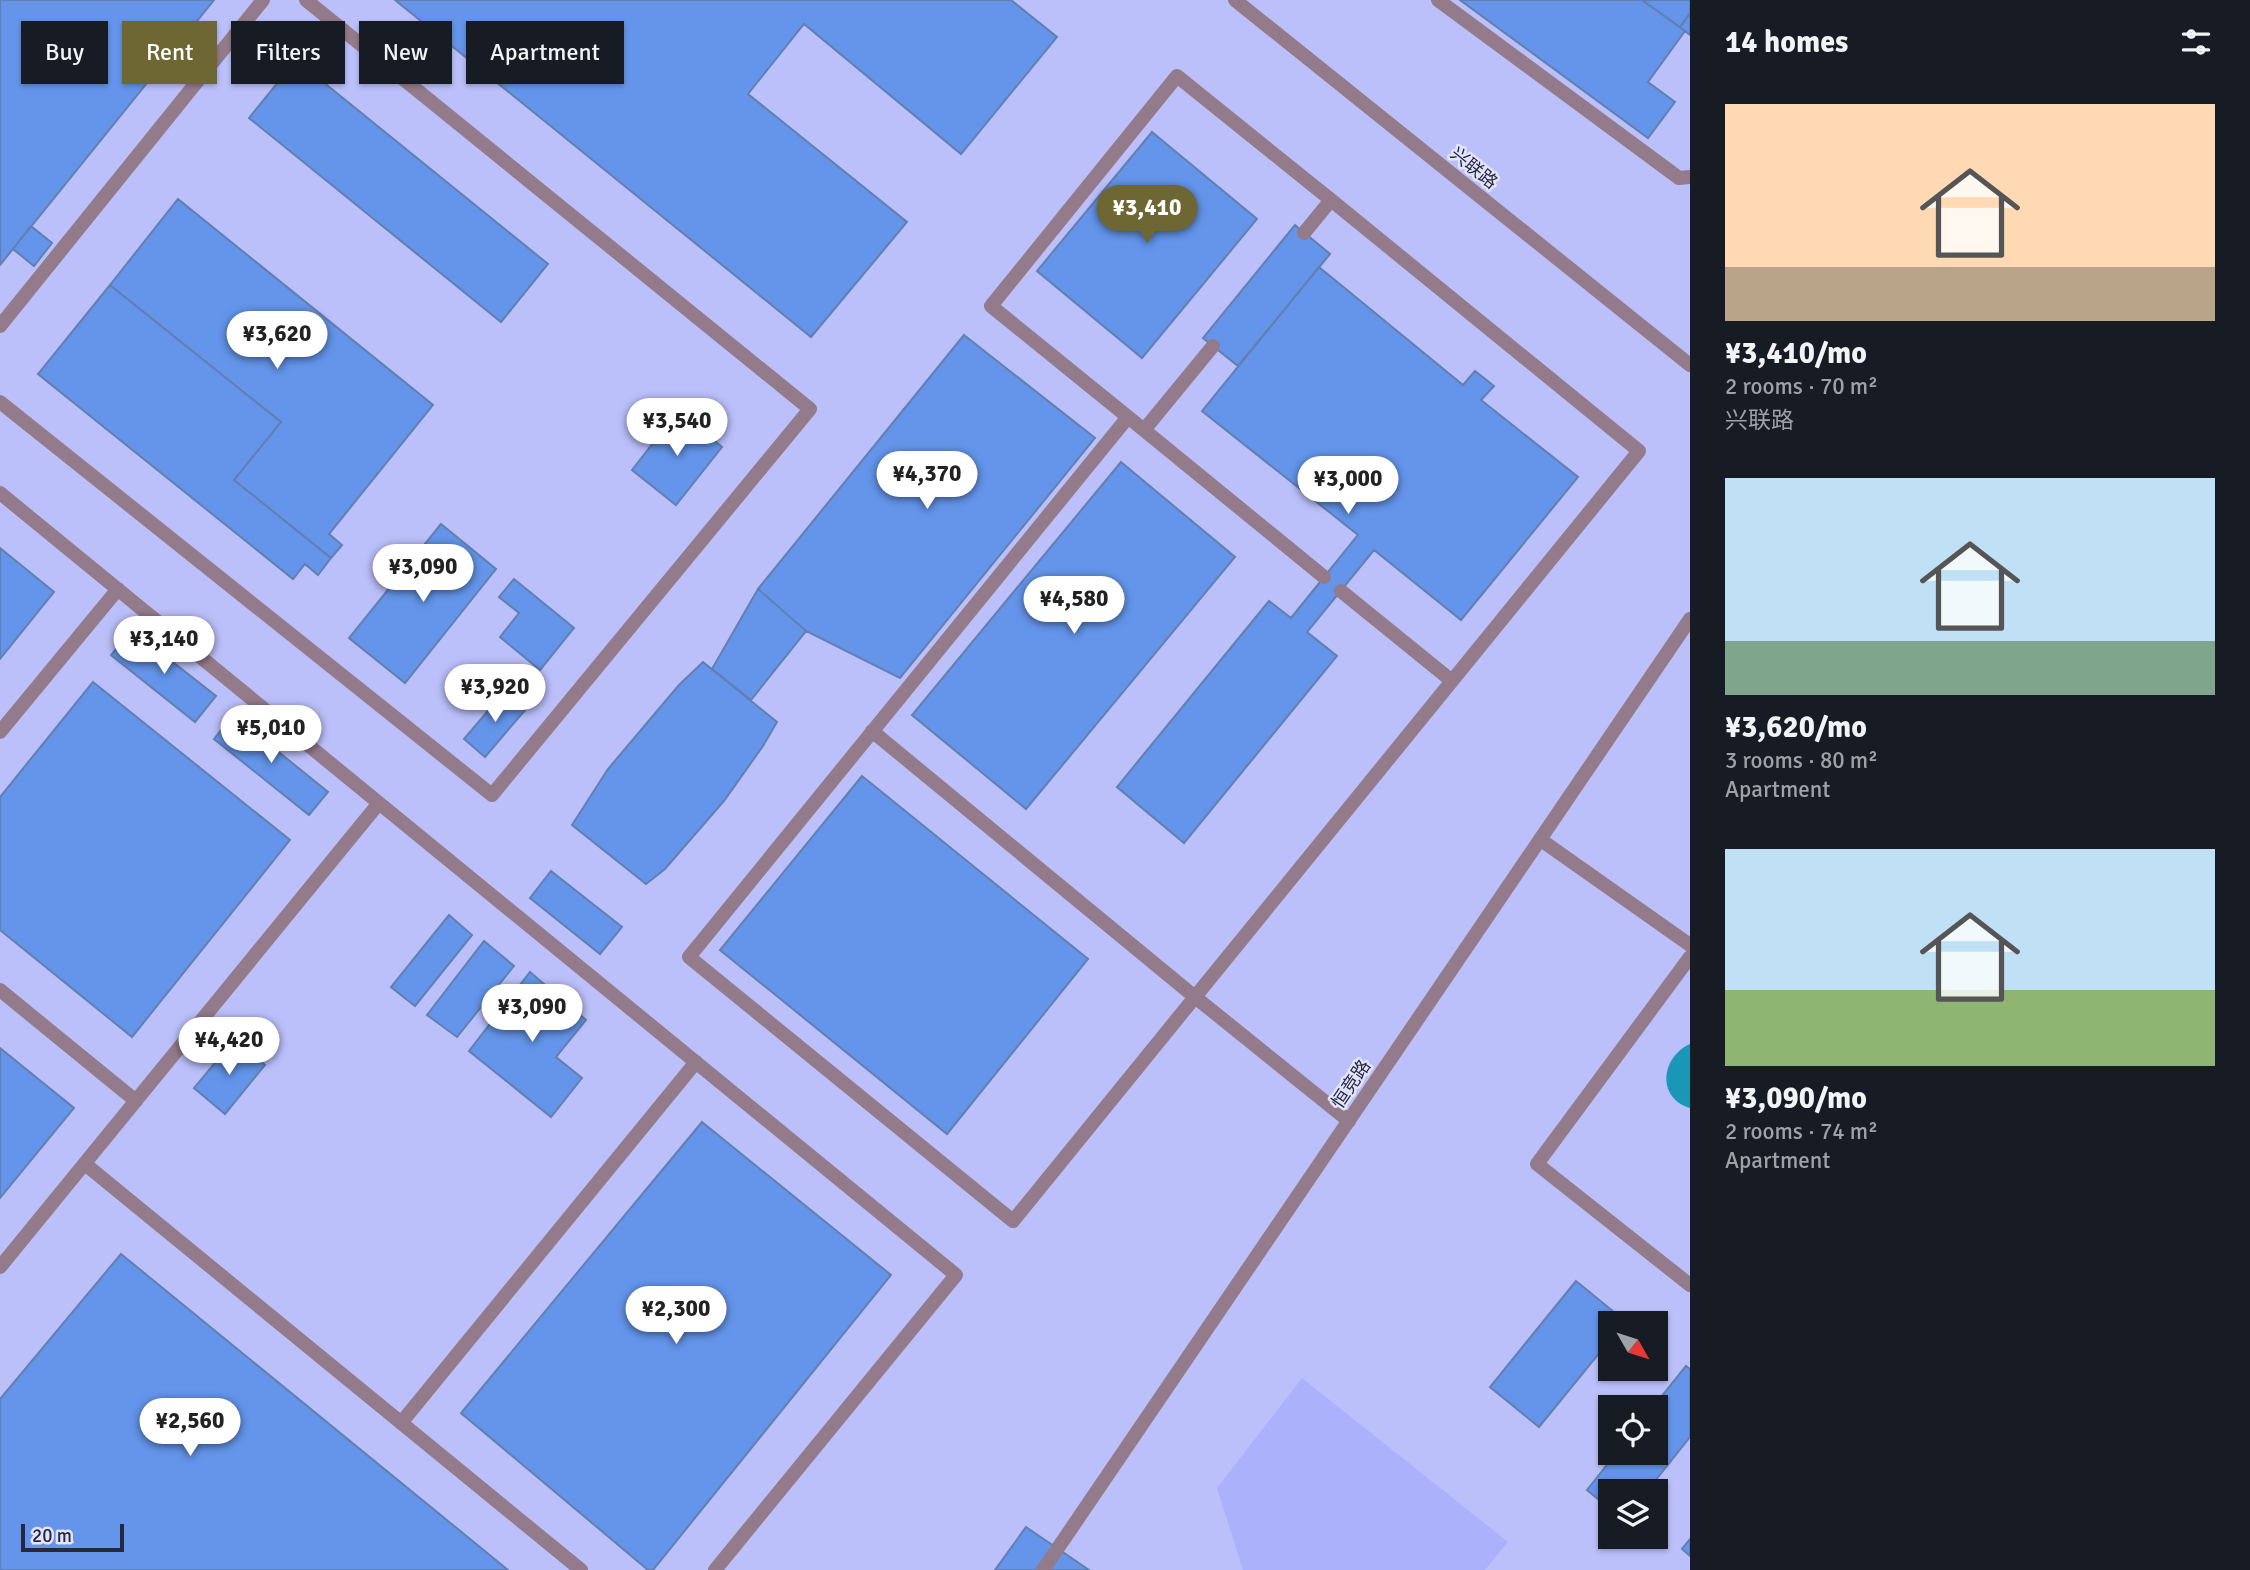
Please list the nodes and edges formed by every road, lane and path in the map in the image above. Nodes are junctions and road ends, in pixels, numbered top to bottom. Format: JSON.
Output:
{"nodes":[{"id":1,"x":263,"y":0,"type":"edge"},
{"id":2,"x":306,"y":0,"type":"edge"},
{"id":3,"x":1235,"y":0,"type":"edge"},
{"id":4,"x":1438,"y":0,"type":"edge"},
{"id":5,"x":1690,"y":177,"type":"edge"},
{"id":6,"x":1331,"y":200,"type":"junction"},
{"id":7,"x":1304,"y":233,"type":"dead end"},
{"id":8,"x":0,"y":326,"type":"edge"},
{"id":9,"x":1213,"y":346,"type":"dead end"},
{"id":10,"x":1690,"y":365,"type":"edge"},
{"id":11,"x":0,"y":402,"type":"edge"},
{"id":12,"x":1128,"y":417,"type":"junction"},
{"id":13,"x":1144,"y":430,"type":"junction"},
{"id":14,"x":1,"y":496,"type":"edge"},
{"id":15,"x":1324,"y":577,"type":"dead end"},
{"id":16,"x":118,"y":589,"type":"junction"},
{"id":17,"x":1341,"y":591,"type":"dead end"},
{"id":18,"x":1690,"y":619,"type":"edge"},
{"id":19,"x":1452,"y":681,"type":"junction"},
{"id":20,"x":872,"y":730,"type":"junction"},
{"id":21,"x":0,"y":732,"type":"edge"},
{"id":22,"x":379,"y":803,"type":"junction"},
{"id":23,"x":1541,"y":840,"type":"junction"},
{"id":24,"x":1690,"y":945,"type":"edge"},
{"id":25,"x":1690,"y":957,"type":"edge"},
{"id":26,"x":0,"y":990,"type":"edge"},
{"id":27,"x":1195,"y":997,"type":"junction"},
{"id":28,"x":696,"y":1062,"type":"junction"},
{"id":29,"x":136,"y":1101,"type":"junction"},
{"id":30,"x":1349,"y":1121,"type":"junction"},
{"id":31,"x":85,"y":1164,"type":"junction"},
{"id":32,"x":0,"y":1267,"type":"edge"},
{"id":33,"x":1690,"y":1285,"type":"edge"},
{"id":34,"x":401,"y":1423,"type":"junction"},
{"id":35,"x":581,"y":1570,"type":"edge"},
{"id":36,"x":715,"y":1570,"type":"edge"},
{"id":37,"x":1043,"y":1570,"type":"edge"}],
"edges":[{"from":1,"to":8,"type":"street"},
{"from":2,"to":11,"type":"street"},
{"from":3,"to":10,"type":"street","name":"兴联路"},
{"from":4,"to":5,"type":"street"},
{"from":6,"to":7,"type":"street"},
{"from":6,"to":12,"type":"street"},
{"from":6,"to":19,"type":"street"},
{"from":9,"to":13,"type":"street"},
{"from":12,"to":13,"type":"street"},
{"from":12,"to":20,"type":"street"},
{"from":13,"to":15,"type":"street"},
{"from":14,"to":16,"type":"street"},
{"from":16,"to":21,"type":"street"},
{"from":16,"to":22,"type":"street"},
{"from":17,"to":19,"type":"street"},
{"from":18,"to":23,"type":"street","name":"恒竞路"},
{"from":19,"to":27,"type":"street"},
{"from":20,"to":27,"type":"street"},
{"from":20,"to":27,"type":"street"},
{"from":22,"to":28,"type":"street"},
{"from":22,"to":29,"type":"street"},
{"from":23,"to":24,"type":"street"},
{"from":23,"to":30,"type":"street","name":"恒竞路"},
{"from":25,"to":33,"type":"street"},
{"from":26,"to":29,"type":"street"},
{"from":27,"to":30,"type":"street"},
{"from":28,"to":34,"type":"street"},
{"from":28,"to":36,"type":"street"},
{"from":29,"to":31,"type":"street"},
{"from":30,"to":37,"type":"street","name":"恒竞路"},
{"from":31,"to":32,"type":"street"},
{"from":31,"to":34,"type":"street"},
{"from":34,"to":35,"type":"street"}]}
